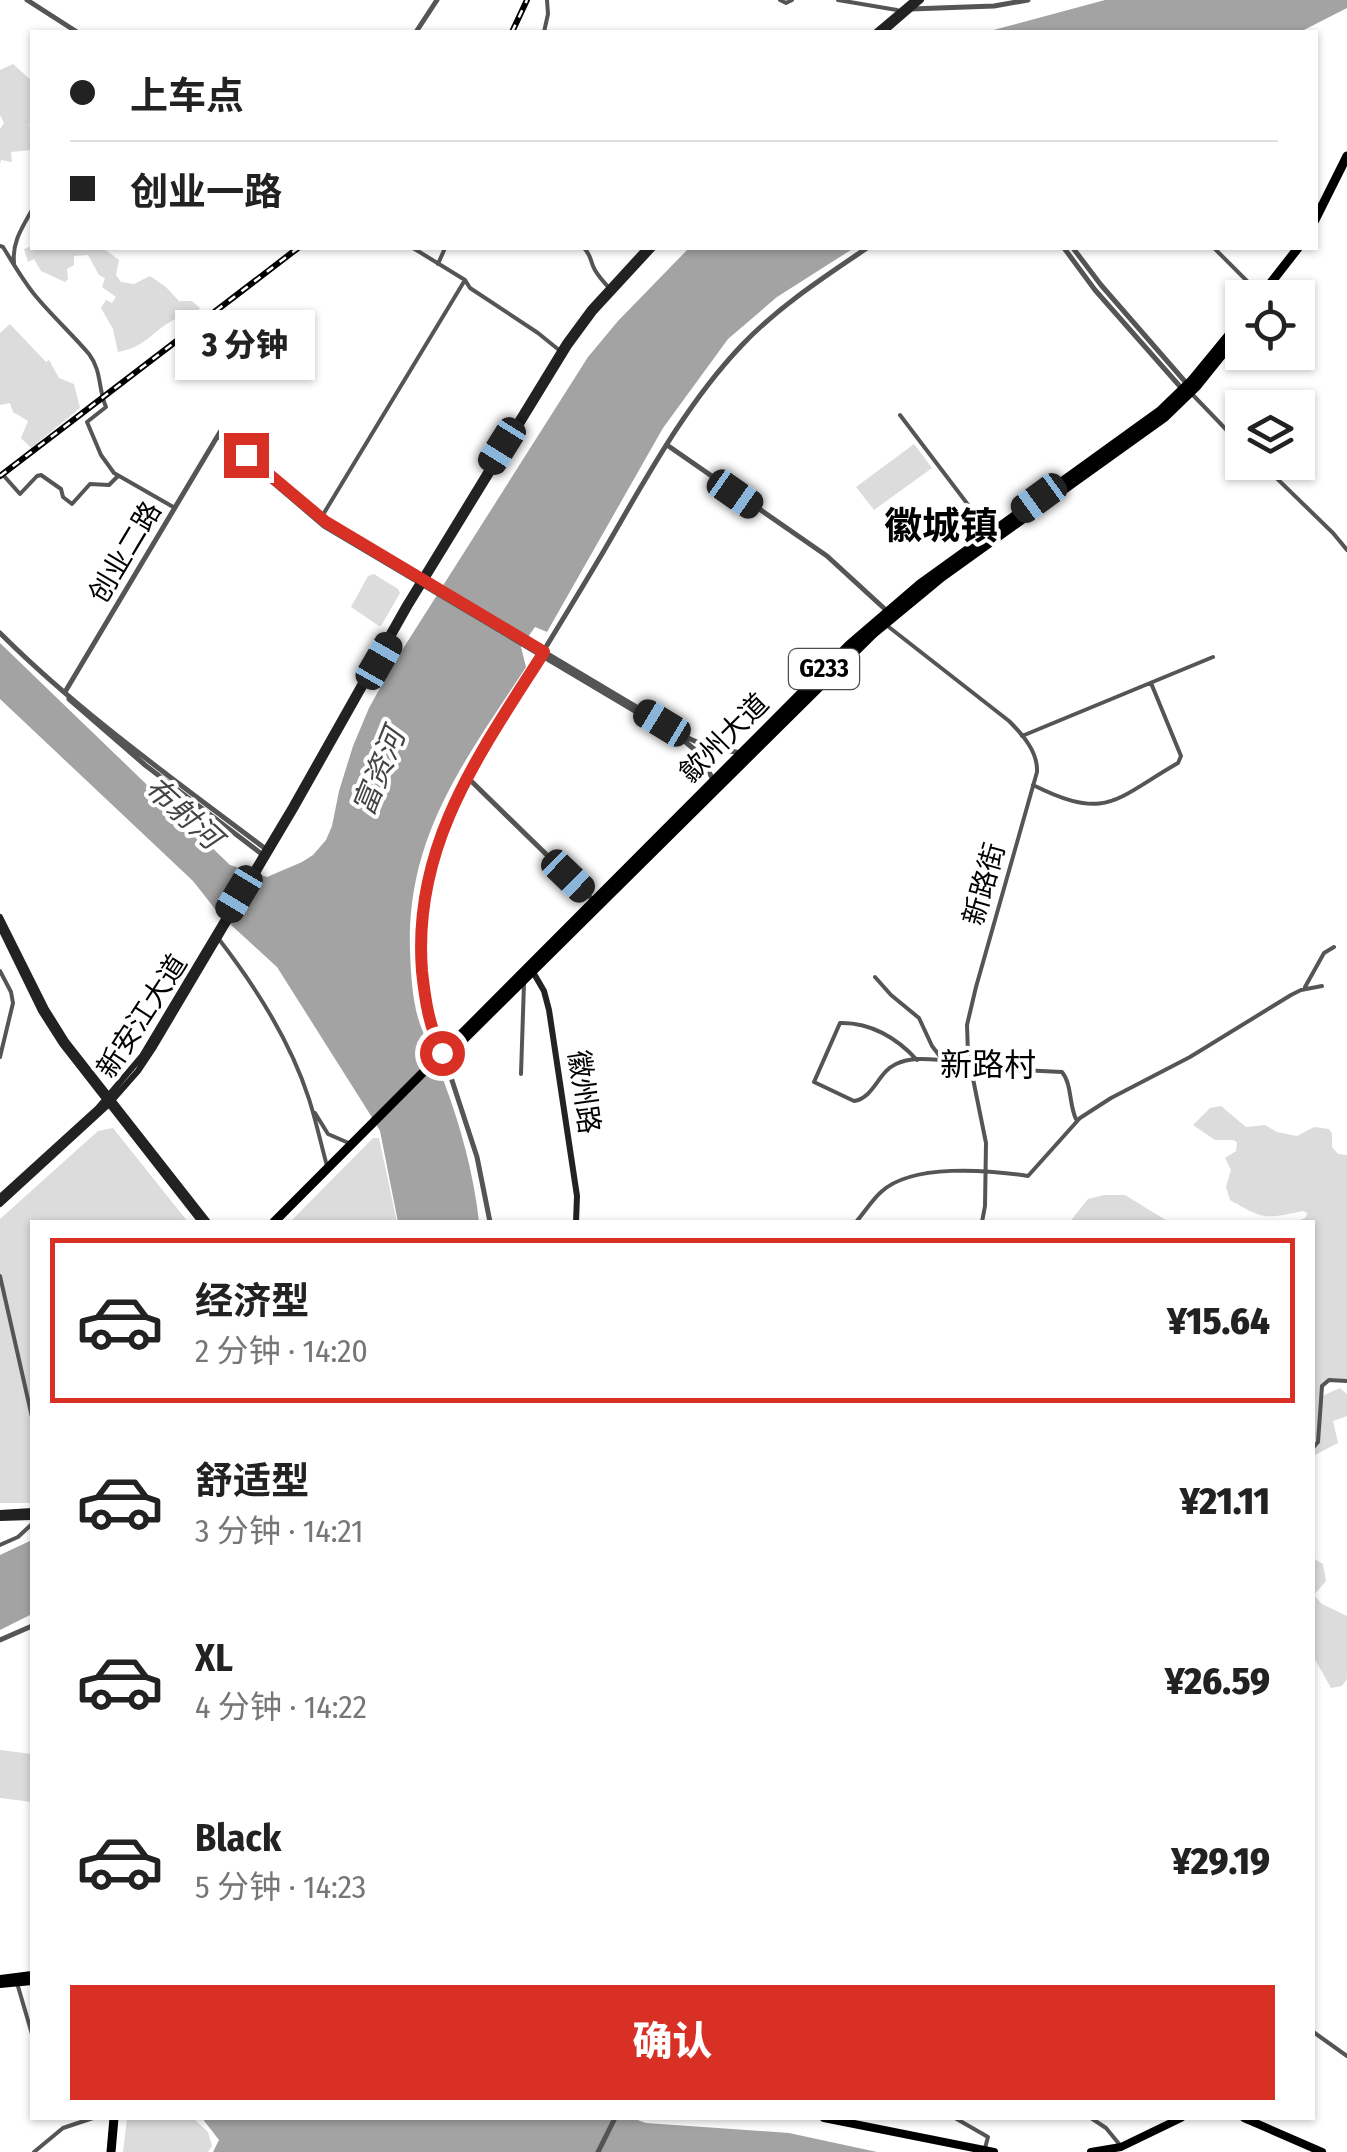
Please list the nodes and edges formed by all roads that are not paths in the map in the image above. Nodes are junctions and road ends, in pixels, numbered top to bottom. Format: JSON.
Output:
{"nodes":[{"id":1,"x":27,"y":0,"type":"edge"},
{"id":2,"x":437,"y":0,"type":"edge"},
{"id":3,"x":547,"y":0,"type":"edge"},
{"id":4,"x":780,"y":0,"type":"edge"},
{"id":5,"x":792,"y":0,"type":"edge"},
{"id":6,"x":838,"y":0,"type":"edge"},
{"id":7,"x":921,"y":0,"type":"edge"},
{"id":8,"x":1028,"y":0,"type":"edge"},
{"id":9,"x":912,"y":4,"type":"edge"},
{"id":10,"x":901,"y":11,"type":"junction"},
{"id":11,"x":74,"y":30,"type":"edge"},
{"id":12,"x":417,"y":30,"type":"edge"},
{"id":13,"x":544,"y":30,"type":"edge"},
{"id":14,"x":878,"y":30,"type":"edge"},
{"id":15,"x":886,"y":30,"type":"edge"},
{"id":16,"x":1347,"y":156,"type":"edge"},
{"id":17,"x":1347,"y":168,"type":"edge"},
{"id":18,"x":30,"y":213,"type":"edge"},
{"id":19,"x":1318,"y":214,"type":"edge"},
{"id":20,"x":1318,"y":225,"type":"edge"},
{"id":21,"x":0,"y":246,"type":"edge"},
{"id":22,"x":415,"y":250,"type":"edge"},
{"id":23,"x":444,"y":250,"type":"edge"},
{"id":24,"x":586,"y":250,"type":"edge"},
{"id":25,"x":648,"y":250,"type":"edge"},
{"id":26,"x":648,"y":250,"type":"edge"},
{"id":27,"x":865,"y":250,"type":"edge"},
{"id":28,"x":1065,"y":250,"type":"edge"},
{"id":29,"x":1074,"y":250,"type":"edge"},
{"id":30,"x":1216,"y":250,"type":"edge"},
{"id":31,"x":1299,"y":250,"type":"edge"},
{"id":32,"x":438,"y":264,"type":"junction"},
{"id":33,"x":15,"y":268,"type":"junction"},
{"id":34,"x":465,"y":280,"type":"junction"},
{"id":35,"x":1245,"y":280,"type":"edge"},
{"id":36,"x":1276,"y":280,"type":"edge"},
{"id":37,"x":609,"y":288,"type":"junction"},
{"id":38,"x":1225,"y":341,"type":"edge"},
{"id":39,"x":1225,"y":350,"type":"edge"},
{"id":40,"x":560,"y":351,"type":"junction"},
{"id":41,"x":1189,"y":391,"type":"junction"},
{"id":42,"x":900,"y":415,"type":"dead end"},
{"id":43,"x":1225,"y":428,"type":"edge"},
{"id":44,"x":219,"y":434,"type":"junction"},
{"id":45,"x":667,"y":444,"type":"junction"},
{"id":46,"x":4,"y":476,"type":"dead end"},
{"id":47,"x":118,"y":476,"type":"junction"},
{"id":48,"x":1279,"y":480,"type":"edge"},
{"id":49,"x":175,"y":508,"type":"junction"},
{"id":50,"x":321,"y":518,"type":"junction"},
{"id":51,"x":990,"y":534,"type":"junction"},
{"id":52,"x":1347,"y":550,"type":"edge"},
{"id":53,"x":425,"y":584,"type":"junction"},
{"id":54,"x":886,"y":611,"type":"junction"},
{"id":55,"x":884,"y":624,"type":"junction"},
{"id":56,"x":0,"y":633,"type":"edge"},
{"id":57,"x":543,"y":654,"type":"junction"},
{"id":58,"x":1213,"y":658,"type":"dead end"},
{"id":59,"x":1152,"y":683,"type":"junction"},
{"id":60,"x":65,"y":692,"type":"junction"},
{"id":61,"x":1022,"y":736,"type":"junction"},
{"id":62,"x":741,"y":753,"type":"junction"},
{"id":63,"x":467,"y":777,"type":"junction"},
{"id":64,"x":714,"y":780,"type":"junction"},
{"id":65,"x":1033,"y":785,"type":"junction"},
{"id":66,"x":264,"y":857,"type":"junction"},
{"id":67,"x":594,"y":900,"type":"junction"},
{"id":68,"x":0,"y":916,"type":"edge"},
{"id":69,"x":222,"y":926,"type":"junction"},
{"id":70,"x":0,"y":928,"type":"edge"},
{"id":71,"x":218,"y":938,"type":"junction"},
{"id":72,"x":1334,"y":947,"type":"dead end"},
{"id":73,"x":0,"y":971,"type":"edge"},
{"id":74,"x":533,"y":972,"type":"junction"},
{"id":75,"x":874,"y":977,"type":"dead end"},
{"id":76,"x":524,"y":981,"type":"junction"},
{"id":77,"x":1322,"y":986,"type":"dead end"},
{"id":78,"x":1301,"y":990,"type":"junction"},
{"id":79,"x":0,"y":1056,"type":"edge"},
{"id":80,"x":442,"y":1058,"type":"junction"},
{"id":81,"x":942,"y":1059,"type":"junction"},
{"id":82,"x":917,"y":1060,"type":"junction"},
{"id":83,"x":970,"y":1060,"type":"junction"},
{"id":84,"x":972,"y":1073,"type":"junction"},
{"id":85,"x":521,"y":1074,"type":"dead end"},
{"id":86,"x":309,"y":1100,"type":"junction"},
{"id":87,"x":108,"y":1101,"type":"junction"},
{"id":88,"x":1076,"y":1121,"type":"junction"},
{"id":89,"x":369,"y":1131,"type":"junction"},
{"id":90,"x":351,"y":1144,"type":"junction"},
{"id":91,"x":328,"y":1168,"type":"junction"},
{"id":92,"x":986,"y":1173,"type":"junction"},
{"id":93,"x":0,"y":1200,"type":"edge"},
{"id":94,"x":203,"y":1220,"type":"edge"},
{"id":95,"x":280,"y":1220,"type":"edge"},
{"id":96,"x":280,"y":1220,"type":"edge"},
{"id":97,"x":490,"y":1220,"type":"edge"},
{"id":98,"x":576,"y":1220,"type":"edge"},
{"id":99,"x":858,"y":1220,"type":"edge"},
{"id":100,"x":982,"y":1220,"type":"edge"},
{"id":101,"x":0,"y":1276,"type":"edge"},
{"id":102,"x":1347,"y":1381,"type":"edge"},
{"id":103,"x":30,"y":1407,"type":"edge"},
{"id":104,"x":1315,"y":1446,"type":"edge"},
{"id":105,"x":0,"y":1515,"type":"edge"},
{"id":106,"x":30,"y":1517,"type":"edge"},
{"id":107,"x":30,"y":1520,"type":"edge"},
{"id":108,"x":0,"y":1545,"type":"edge"},
{"id":109,"x":30,"y":1627,"type":"edge"},
{"id":110,"x":0,"y":1640,"type":"edge"},
{"id":111,"x":30,"y":1978,"type":"edge"},
{"id":112,"x":30,"y":1979,"type":"edge"},
{"id":113,"x":0,"y":1981,"type":"edge"},
{"id":114,"x":17,"y":1982,"type":"junction"},
{"id":115,"x":30,"y":2027,"type":"edge"},
{"id":116,"x":1315,"y":2033,"type":"edge"},
{"id":117,"x":1347,"y":2056,"type":"edge"},
{"id":118,"x":65,"y":2120,"type":"edge"},
{"id":119,"x":88,"y":2120,"type":"edge"},
{"id":120,"x":118,"y":2120,"type":"edge"},
{"id":121,"x":614,"y":2120,"type":"edge"},
{"id":122,"x":834,"y":2120,"type":"edge"},
{"id":123,"x":958,"y":2120,"type":"edge"},
{"id":124,"x":1094,"y":2120,"type":"edge"},
{"id":125,"x":1177,"y":2120,"type":"edge"},
{"id":126,"x":1249,"y":2120,"type":"edge"},
{"id":127,"x":68,"y":2126,"type":"junction"},
{"id":128,"x":1121,"y":2146,"type":"junction"},
{"id":129,"x":989,"y":2151,"type":"edge"},
{"id":130,"x":34,"y":2152,"type":"edge"},
{"id":131,"x":114,"y":2152,"type":"edge"},
{"id":132,"x":598,"y":2152,"type":"edge"},
{"id":133,"x":1091,"y":2152,"type":"edge"},
{"id":134,"x":1322,"y":2152,"type":"edge"}],
"edges":[{"from":1,"to":11,"type":"street"},
{"from":2,"to":12,"type":"street"},
{"from":3,"to":13,"type":"street"},
{"from":4,"to":5,"type":"street"},
{"from":6,"to":10,"type":"street"},
{"from":7,"to":9,"type":"main road"},
{"from":8,"to":9,"type":"street"},
{"from":9,"to":10,"type":"main road"},
{"from":9,"to":15,"type":"main road"},
{"from":10,"to":14,"type":"main road"},
{"from":16,"to":19,"type":"highway"},
{"from":17,"to":20,"type":"highway"},
{"from":18,"to":33,"type":"street"},
{"from":21,"to":33,"type":"street"},
{"from":22,"to":32,"type":"street"},
{"from":23,"to":32,"type":"street"},
{"from":24,"to":37,"type":"street"},
{"from":25,"to":37,"type":"main road"},
{"from":26,"to":53,"type":"main road"},
{"from":27,"to":45,"type":"street"},
{"from":28,"to":41,"type":"street"},
{"from":29,"to":41,"type":"street"},
{"from":30,"to":35,"type":"street"},
{"from":31,"to":36,"type":"highway"},
{"from":32,"to":34,"type":"street"},
{"from":33,"to":47,"type":"street"},
{"from":34,"to":40,"type":"street"},
{"from":34,"to":50,"type":"street"},
{"from":37,"to":40,"type":"main road"},
{"from":38,"to":41,"type":"highway","name":"歙州大道","number":"G233"},
{"from":39,"to":41,"type":"highway","name":"歙州大道","number":"G233"},
{"from":40,"to":53,"type":"main road"},
{"from":41,"to":43,"type":"street"},
{"from":41,"to":51,"type":"highway","name":"歙州大道","number":"G233"},
{"from":41,"to":55,"type":"highway","name":"歙州大道","number":"G233"},
{"from":42,"to":51,"type":"street"},
{"from":44,"to":49,"type":"street","name":"创业二路"},
{"from":44,"to":50,"type":"street"},
{"from":44,"to":53,"type":"street"},
{"from":45,"to":54,"type":"street"},
{"from":45,"to":57,"type":"street"},
{"from":46,"to":47,"type":"street"},
{"from":47,"to":49,"type":"street"},
{"from":48,"to":52,"type":"street"},
{"from":49,"to":60,"type":"street","name":"创业二路"},
{"from":50,"to":53,"type":"street"},
{"from":51,"to":54,"type":"highway","name":"歙州大道","number":"G233"},
{"from":53,"to":57,"type":"street"},
{"from":53,"to":66,"type":"main road"},
{"from":54,"to":62,"type":"highway","name":"歙州大道","number":"G233"},
{"from":55,"to":61,"type":"street"},
{"from":55,"to":74,"type":"highway","name":"歙州大道","number":"G233"},
{"from":56,"to":60,"type":"street"},
{"from":57,"to":62,"type":"street"},
{"from":57,"to":63,"type":"street"},
{"from":57,"to":64,"type":"street"},
{"from":58,"to":59,"type":"street"},
{"from":59,"to":61,"type":"street"},
{"from":59,"to":65,"type":"street"},
{"from":60,"to":66,"type":"street"},
{"from":61,"to":65,"type":"street","name":"新路街"},
{"from":62,"to":64,"type":"highway","name":"歙州大道","number":"G233"},
{"from":63,"to":67,"type":"street"},
{"from":63,"to":80,"type":"street"},
{"from":64,"to":67,"type":"highway","name":"歙州大道","number":"G233"},
{"from":65,"to":83,"type":"street","name":"新路街"},
{"from":66,"to":69,"type":"main road"},
{"from":67,"to":80,"type":"highway","name":"歙州大道","number":"G233"},
{"from":68,"to":87,"type":"main road"},
{"from":69,"to":71,"type":"main road","name":"新安江大道"},
{"from":69,"to":87,"type":"main road","name":"新安江大道"},
{"from":70,"to":87,"type":"main road"},
{"from":71,"to":86,"type":"street"},
{"from":71,"to":87,"type":"main road","name":"新安江大道"},
{"from":72,"to":78,"type":"street"},
{"from":73,"to":79,"type":"street"},
{"from":74,"to":76,"type":"highway","name":"歙州大道","number":"G233"},
{"from":74,"to":98,"type":"main road","name":"徽州路"},
{"from":75,"to":81,"type":"street"},
{"from":76,"to":80,"type":"highway","name":"歙州大道","number":"G233"},
{"from":76,"to":85,"type":"street"},
{"from":77,"to":78,"type":"street"},
{"from":78,"to":88,"type":"street"},
{"from":80,"to":89,"type":"highway","number":"G233"},
{"from":80,"to":97,"type":"street"},
{"from":81,"to":82,"type":"street"},
{"from":81,"to":83,"type":"street"},
{"from":82,"to":82,"type":"street"},
{"from":83,"to":84,"type":"street","name":"新路街"},
{"from":84,"to":88,"type":"street"},
{"from":84,"to":92,"type":"street","name":"新路街"},
{"from":86,"to":90,"type":"street"},
{"from":86,"to":91,"type":"street"},
{"from":87,"to":93,"type":"main road","name":"新安江大道"},
{"from":87,"to":94,"type":"main road"},
{"from":88,"to":92,"type":"street"},
{"from":89,"to":90,"type":"highway","number":"G233"},
{"from":89,"to":95,"type":"highway","number":"G233"},
{"from":90,"to":91,"type":"highway","number":"G233"},
{"from":91,"to":96,"type":"highway","number":"G233"},
{"from":92,"to":99,"type":"street"},
{"from":92,"to":100,"type":"street","name":"新路街"},
{"from":101,"to":103,"type":"street"},
{"from":102,"to":104,"type":"street"},
{"from":105,"to":106,"type":"main road"},
{"from":107,"to":108,"type":"street"},
{"from":109,"to":110,"type":"street"},
{"from":111,"to":113,"type":"main road"},
{"from":112,"to":114,"type":"main road"},
{"from":113,"to":114,"type":"main road"},
{"from":114,"to":115,"type":"street"},
{"from":116,"to":117,"type":"street"},
{"from":118,"to":127,"type":"street"},
{"from":119,"to":127,"type":"street"},
{"from":120,"to":131,"type":"highway"},
{"from":121,"to":132,"type":"street"},
{"from":122,"to":129,"type":"main road"},
{"from":123,"to":129,"type":"street"},
{"from":124,"to":128,"type":"street"},
{"from":125,"to":128,"type":"main road"},
{"from":126,"to":134,"type":"main road"},
{"from":127,"to":130,"type":"street"},
{"from":128,"to":133,"type":"main road"}]}
